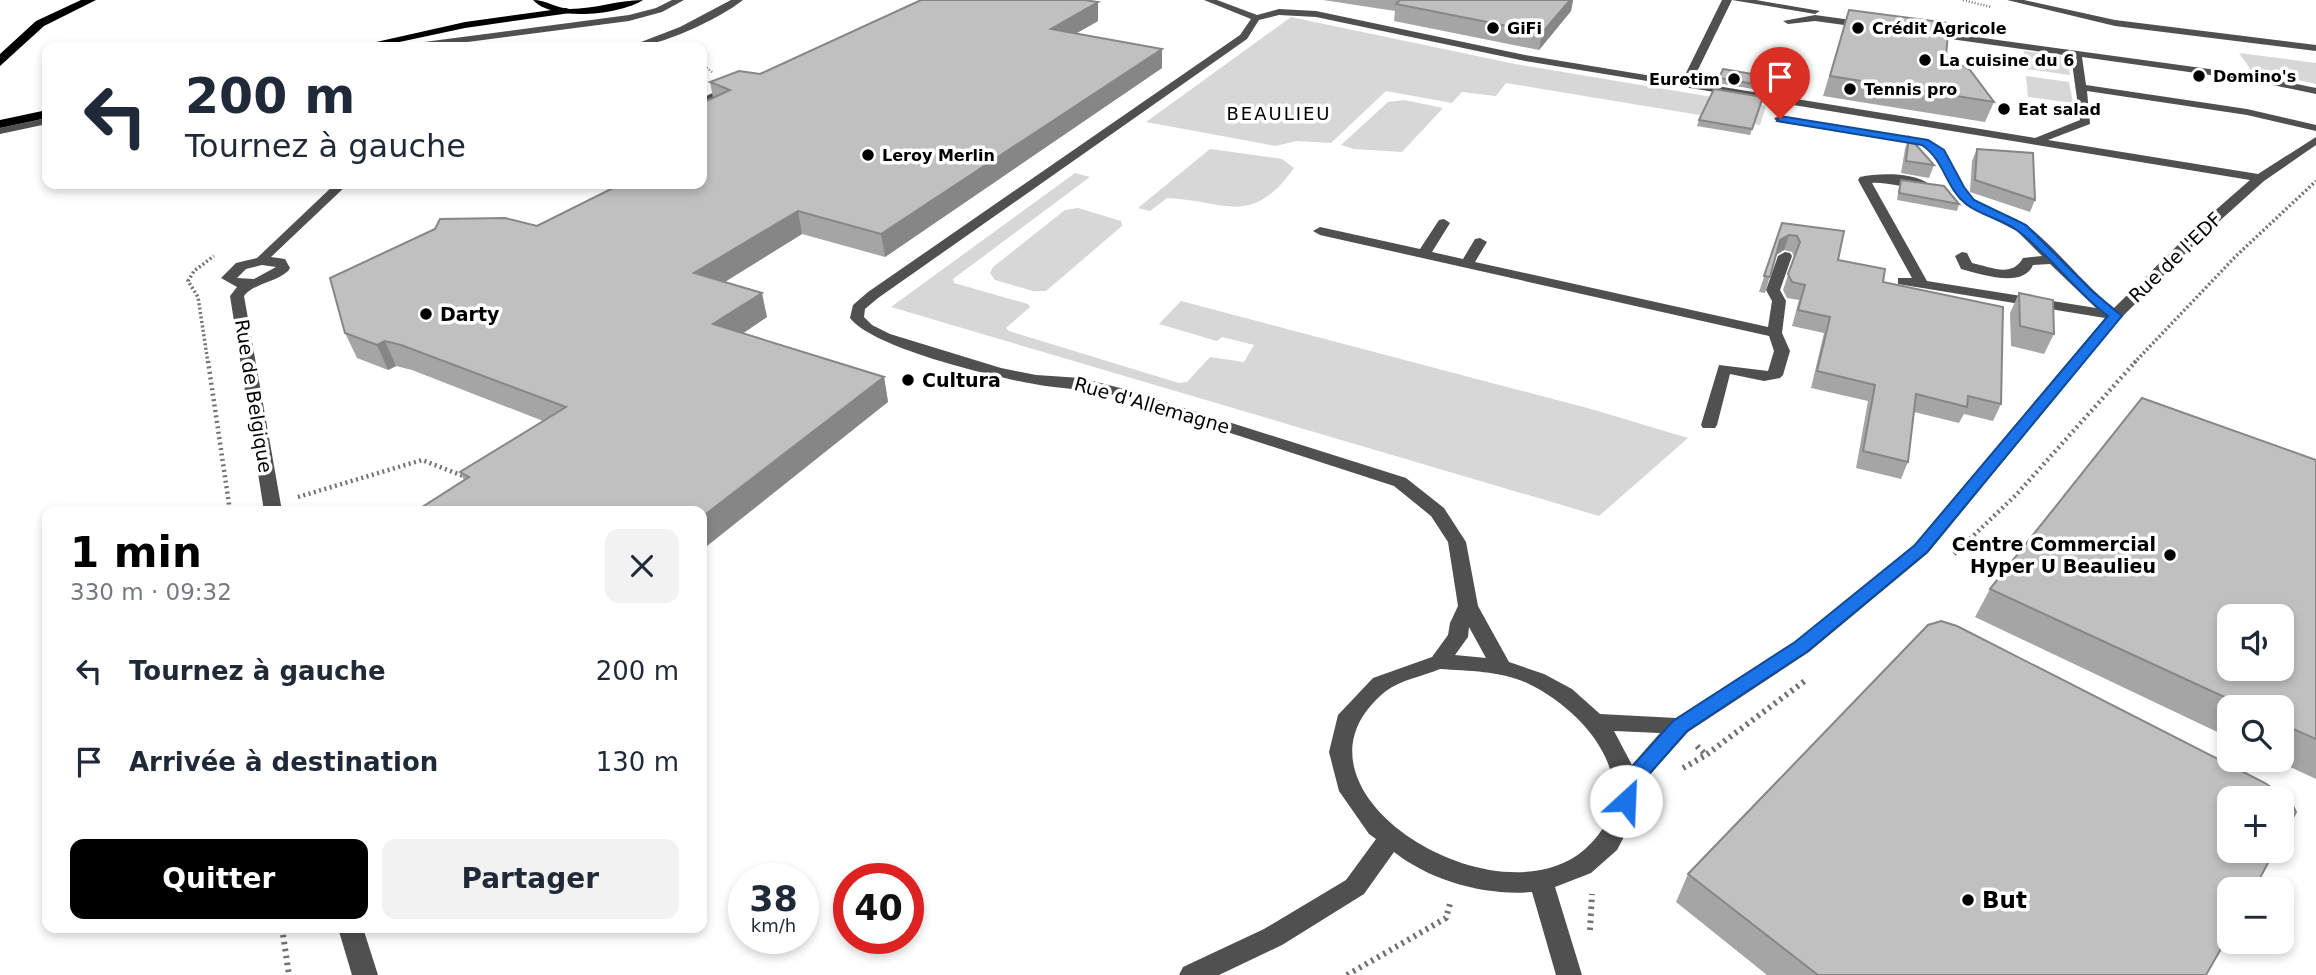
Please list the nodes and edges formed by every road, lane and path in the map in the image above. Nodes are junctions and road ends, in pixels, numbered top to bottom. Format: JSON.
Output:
{"nodes":[{"id":1,"x":91,"y":0,"type":"edge"},
{"id":2,"x":532,"y":0,"type":"edge"},
{"id":3,"x":538,"y":0,"type":"edge"},
{"id":4,"x":638,"y":0,"type":"edge"},
{"id":5,"x":679,"y":0,"type":"edge"},
{"id":6,"x":738,"y":0,"type":"edge"},
{"id":7,"x":1209,"y":0,"type":"edge"},
{"id":8,"x":1727,"y":0,"type":"edge"},
{"id":9,"x":1736,"y":0,"type":"edge"},
{"id":10,"x":2012,"y":0,"type":"edge"},
{"id":11,"x":566,"y":11,"type":"junction"},
{"id":12,"x":1256,"y":18,"type":"junction"},
{"id":13,"x":1788,"y":21,"type":"dead end"},
{"id":14,"x":466,"y":25,"type":"junction"},
{"id":15,"x":384,"y":42,"type":"edge"},
{"id":16,"x":447,"y":42,"type":"edge"},
{"id":17,"x":647,"y":42,"type":"edge"},
{"id":18,"x":2316,"y":48,"type":"edge"},
{"id":19,"x":2076,"y":54,"type":"junction"},
{"id":20,"x":0,"y":62,"type":"edge"},
{"id":21,"x":2239,"y":71,"type":"dead end"},
{"id":22,"x":1686,"y":84,"type":"junction"},
{"id":23,"x":741,"y":85,"type":"edge"},
{"id":24,"x":2081,"y":87,"type":"junction"},
{"id":25,"x":2316,"y":91,"type":"edge"},
{"id":26,"x":707,"y":100,"type":"edge"},
{"id":27,"x":2173,"y":101,"type":"junction"},
{"id":28,"x":42,"y":115,"type":"edge"},
{"id":29,"x":2181,"y":117,"type":"dead end"},
{"id":30,"x":1780,"y":119,"type":"dead end"},
{"id":31,"x":42,"y":122,"type":"edge"},
{"id":32,"x":0,"y":124,"type":"edge"},
{"id":33,"x":2316,"y":128,"type":"edge"},
{"id":34,"x":0,"y":131,"type":"edge"},
{"id":35,"x":2316,"y":140,"type":"edge"},
{"id":36,"x":2030,"y":142,"type":"junction"},
{"id":37,"x":2260,"y":178,"type":"junction"},
{"id":38,"x":1946,"y":187,"type":"junction"},
{"id":39,"x":337,"y":189,"type":"edge"},
{"id":40,"x":1444,"y":223,"type":"dead end"},
{"id":41,"x":1320,"y":231,"type":"dead end"},
{"id":42,"x":1480,"y":242,"type":"dead end"},
{"id":43,"x":1423,"y":254,"type":"junction"},
{"id":44,"x":1785,"y":256,"type":"edge"},
{"id":45,"x":1962,"y":256,"type":"dead end"},
{"id":46,"x":2053,"y":260,"type":"junction"},
{"id":47,"x":262,"y":261,"type":"junction"},
{"id":48,"x":1467,"y":264,"type":"junction"},
{"id":49,"x":1903,"y":281,"type":"dead end"},
{"id":50,"x":247,"y":283,"type":"junction"},
{"id":51,"x":1923,"y":284,"type":"junction"},
{"id":52,"x":2115,"y":316,"type":"junction"},
{"id":53,"x":1775,"y":333,"type":"junction"},
{"id":54,"x":1709,"y":425,"type":"dead end"},
{"id":55,"x":479,"y":482,"type":"edge"},
{"id":56,"x":272,"y":506,"type":"edge"},
{"id":57,"x":278,"y":506,"type":"edge"},
{"id":58,"x":1468,"y":606,"type":"junction"},
{"id":59,"x":1439,"y":662,"type":"junction"},
{"id":60,"x":1501,"y":667,"type":"junction"},
{"id":61,"x":1597,"y":722,"type":"junction"},
{"id":62,"x":1680,"y":726,"type":"junction"},
{"id":63,"x":1627,"y":785,"type":"junction"},
{"id":64,"x":1389,"y":840,"type":"junction"},
{"id":65,"x":1457,"y":875,"type":"junction"},
{"id":66,"x":1542,"y":881,"type":"junction"},
{"id":67,"x":283,"y":933,"type":"edge"},
{"id":68,"x":352,"y":933,"type":"edge"},
{"id":69,"x":289,"y":975,"type":"edge"},
{"id":70,"x":365,"y":975,"type":"edge"},
{"id":71,"x":1192,"y":975,"type":"edge"},
{"id":72,"x":1347,"y":975,"type":"edge"},
{"id":73,"x":1569,"y":975,"type":"edge"}],
"edges":[{"from":1,"to":20,"type":"highway"},
{"from":2,"to":14,"type":"highway"},
{"from":3,"to":11,"type":"main road"},
{"from":4,"to":11,"type":"main road"},
{"from":5,"to":16,"type":"street"},
{"from":6,"to":17,"type":"street"},
{"from":7,"to":12,"type":"street"},
{"from":8,"to":22,"type":"street"},
{"from":9,"to":13,"type":"street"},
{"from":10,"to":18,"type":"street"},
{"from":11,"to":14,"type":"highway"},
{"from":12,"to":22,"type":"street"},
{"from":12,"to":58,"type":"street","name":"Rue d'Allemagne"},
{"from":14,"to":15,"type":"highway"},
{"from":19,"to":21,"type":"street"},
{"from":19,"to":24,"type":"street"},
{"from":19,"to":25,"type":"street"},
{"from":22,"to":36,"type":"street"},
{"from":23,"to":26,"type":"street"},
{"from":24,"to":27,"type":"street"},
{"from":24,"to":36,"type":"street"},
{"from":27,"to":29,"type":"street"},
{"from":27,"to":33,"type":"street"},
{"from":28,"to":32,"type":"highway"},
{"from":30,"to":38,"type":"street"},
{"from":31,"to":34,"type":"street"},
{"from":35,"to":37,"type":"street","name":"Rue de l'EDF"},
{"from":36,"to":37,"type":"street"},
{"from":37,"to":52,"type":"street","name":"Rue de l'EDF"},
{"from":38,"to":46,"type":"street"},
{"from":38,"to":51,"type":"street"},
{"from":39,"to":47,"type":"street"},
{"from":40,"to":43,"type":"street"},
{"from":41,"to":43,"type":"street"},
{"from":42,"to":48,"type":"street"},
{"from":43,"to":48,"type":"street"},
{"from":44,"to":53,"type":"street"},
{"from":45,"to":46,"type":"street"},
{"from":46,"to":52,"type":"street"},
{"from":47,"to":50,"type":"street"},
{"from":47,"to":50,"type":"street"},
{"from":48,"to":53,"type":"street"},
{"from":49,"to":51,"type":"street"},
{"from":50,"to":56,"type":"street","name":"Rue de Belgique"},
{"from":51,"to":52,"type":"street"},
{"from":52,"to":62,"type":"street","name":"Rue de l'EDF"},
{"from":53,"to":54,"type":"street"},
{"from":55,"to":57,"type":"path"},
{"from":58,"to":59,"type":"street"},
{"from":58,"to":60,"type":"street","name":"Rue d'Allemagne"},
{"from":59,"to":60,"type":"street"},
{"from":59,"to":64,"type":"street"},
{"from":60,"to":61,"type":"street"},
{"from":61,"to":62,"type":"street"},
{"from":61,"to":63,"type":"street"},
{"from":62,"to":63,"type":"street","name":"Rue de l'EDF"},
{"from":63,"to":66,"type":"street"},
{"from":64,"to":65,"type":"street"},
{"from":64,"to":71,"type":"street"},
{"from":65,"to":66,"type":"street"},
{"from":65,"to":72,"type":"path"},
{"from":66,"to":73,"type":"street"},
{"from":67,"to":69,"type":"path"},
{"from":68,"to":70,"type":"street"}]}
